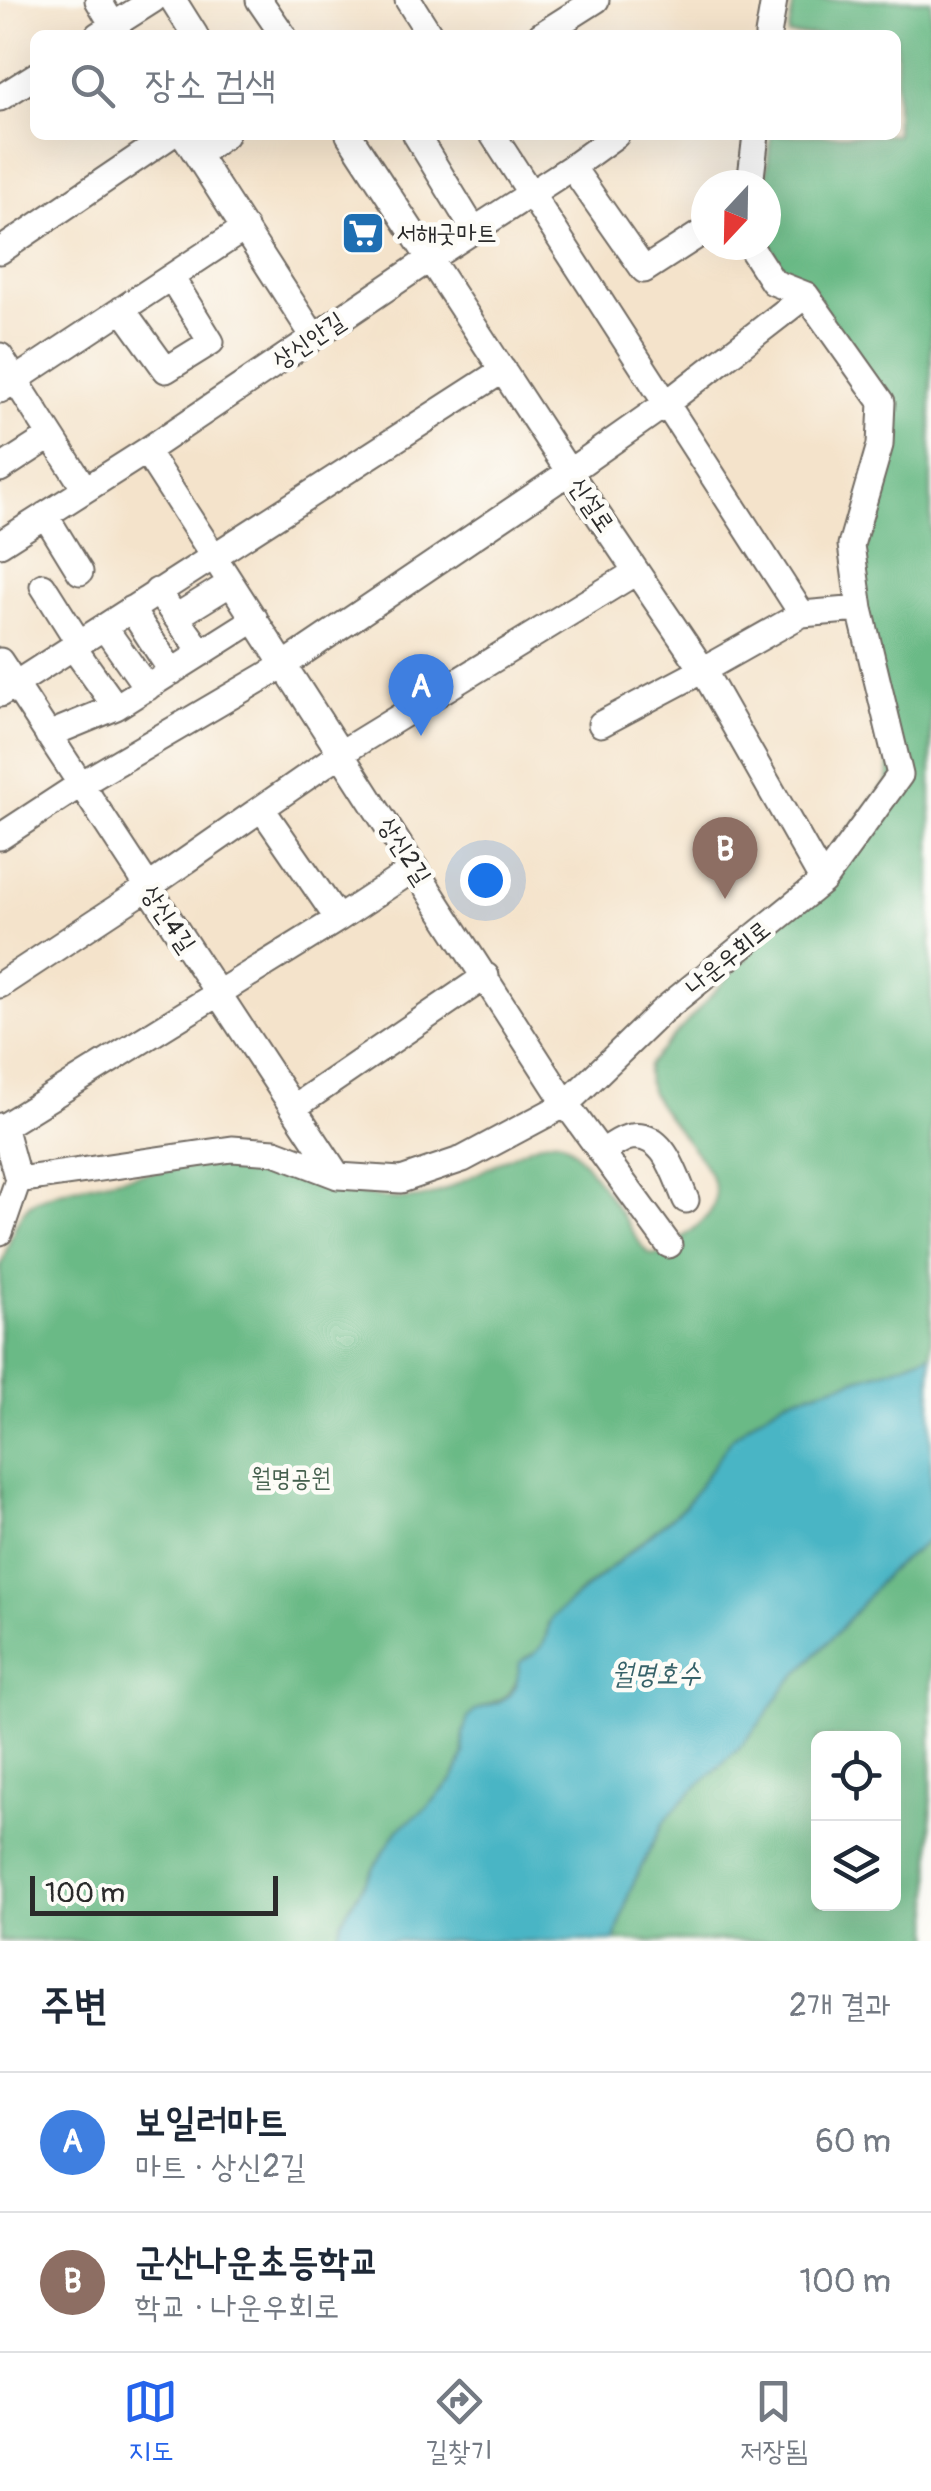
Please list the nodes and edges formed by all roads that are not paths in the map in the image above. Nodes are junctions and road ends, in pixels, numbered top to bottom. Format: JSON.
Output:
{"nodes":[{"id":1,"x":98,"y":0,"type":"edge"},
{"id":2,"x":153,"y":0,"type":"edge"},
{"id":3,"x":173,"y":0,"type":"edge"},
{"id":4,"x":259,"y":0,"type":"edge"},
{"id":5,"x":408,"y":0,"type":"edge"},
{"id":6,"x":596,"y":0,"type":"edge"},
{"id":7,"x":109,"y":30,"type":"edge"},
{"id":8,"x":113,"y":30,"type":"edge"},
{"id":9,"x":191,"y":30,"type":"edge"},
{"id":10,"x":279,"y":30,"type":"edge"},
{"id":11,"x":427,"y":30,"type":"edge"},
{"id":12,"x":549,"y":30,"type":"edge"},
{"id":13,"x":30,"y":79,"type":"edge"},
{"id":14,"x":0,"y":98,"type":"edge"},
{"id":15,"x":164,"y":140,"type":"edge"},
{"id":16,"x":352,"y":140,"type":"edge"},
{"id":17,"x":419,"y":140,"type":"edge"},
{"id":18,"x":496,"y":140,"type":"edge"},
{"id":19,"x":609,"y":140,"type":"edge"},
{"id":20,"x":755,"y":140,"type":"edge"},
{"id":21,"x":190,"y":145,"type":"edge"},
{"id":22,"x":572,"y":167,"type":"junction"},
{"id":23,"x":752,"y":170,"type":"edge"},
{"id":24,"x":529,"y":194,"type":"junction"},
{"id":25,"x":245,"y":228,"type":"junction"},
{"id":26,"x":474,"y":230,"type":"junction"},
{"id":27,"x":691,"y":240,"type":"edge"},
{"id":28,"x":0,"y":251,"type":"edge"},
{"id":29,"x":431,"y":258,"type":"junction"},
{"id":30,"x":759,"y":260,"type":"edge"},
{"id":31,"x":171,"y":277,"type":"junction"},
{"id":32,"x":806,"y":295,"type":"junction"},
{"id":33,"x":122,"y":309,"type":"junction"},
{"id":34,"x":314,"y":337,"type":"junction"},
{"id":35,"x":0,"y":356,"type":"edge"},
{"id":36,"x":504,"y":370,"type":"junction"},
{"id":37,"x":8,"y":385,"type":"edge"},
{"id":38,"x":667,"y":403,"type":"junction"},
{"id":39,"x":51,"y":436,"type":"junction"},
{"id":40,"x":146,"y":451,"type":"junction"},
{"id":41,"x":0,"y":469,"type":"edge"},
{"id":42,"x":569,"y":472,"type":"junction"},
{"id":43,"x":85,"y":489,"type":"junction"},
{"id":44,"x":45,"y":515,"type":"junction"},
{"id":45,"x":0,"y":544,"type":"edge"},
{"id":46,"x":214,"y":556,"type":"junction"},
{"id":47,"x":80,"y":572,"type":"dead end"},
{"id":48,"x":636,"y":572,"type":"junction"},
{"id":49,"x":231,"y":583,"type":"junction"},
{"id":50,"x":43,"y":586,"type":"dead end"},
{"id":51,"x":157,"y":590,"type":"junction"},
{"id":52,"x":131,"y":609,"type":"junction"},
{"id":53,"x":860,"y":609,"type":"junction"},
{"id":54,"x":802,"y":614,"type":"junction"},
{"id":55,"x":176,"y":618,"type":"junction"},
{"id":56,"x":254,"y":619,"type":"junction"},
{"id":57,"x":104,"y":627,"type":"junction"},
{"id":58,"x":76,"y":645,"type":"junction"},
{"id":59,"x":202,"y":653,"type":"junction"},
{"id":60,"x":0,"y":660,"type":"edge"},
{"id":61,"x":284,"y":665,"type":"junction"},
{"id":62,"x":703,"y":670,"type":"junction"},
{"id":63,"x":172,"y":672,"type":"junction"},
{"id":64,"x":147,"y":688,"type":"junction"},
{"id":65,"x":8,"y":689,"type":"edge"},
{"id":66,"x":116,"y":707,"type":"junction"},
{"id":67,"x":601,"y":724,"type":"dead end"},
{"id":68,"x":48,"y":735,"type":"junction"},
{"id":69,"x":342,"y":753,"type":"junction"},
{"id":70,"x":80,"y":784,"type":"junction"},
{"id":71,"x":262,"y":809,"type":"junction"},
{"id":72,"x":0,"y":837,"type":"edge"},
{"id":73,"x":415,"y":868,"type":"junction"},
{"id":74,"x":824,"y":881,"type":"junction"},
{"id":75,"x":147,"y":888,"type":"junction"},
{"id":76,"x":338,"y":918,"type":"junction"},
{"id":77,"x":486,"y":976,"type":"junction"},
{"id":78,"x":0,"y":985,"type":"edge"},
{"id":79,"x":218,"y":994,"type":"junction"},
{"id":80,"x":566,"y":1104,"type":"junction"},
{"id":81,"x":293,"y":1108,"type":"junction"},
{"id":82,"x":1,"y":1131,"type":"edge"},
{"id":83,"x":601,"y":1152,"type":"junction"},
{"id":84,"x":338,"y":1176,"type":"junction"},
{"id":85,"x":18,"y":1180,"type":"junction"},
{"id":86,"x":686,"y":1200,"type":"dead end"},
{"id":87,"x":0,"y":1232,"type":"edge"},
{"id":88,"x":669,"y":1245,"type":"dead end"}],
"edges":[{"from":1,"to":7,"type":"street"},
{"from":2,"to":8,"type":"street"},
{"from":3,"to":9,"type":"street"},
{"from":4,"to":10,"type":"street"},
{"from":5,"to":11,"type":"street"},
{"from":6,"to":12,"type":"street"},
{"from":13,"to":14,"type":"street"},
{"from":15,"to":28,"type":"street"},
{"from":16,"to":29,"type":"street","name":"신설로"},
{"from":17,"to":26,"type":"street"},
{"from":18,"to":24,"type":"street"},
{"from":19,"to":22,"type":"street","name":"상신안길"},
{"from":20,"to":23,"type":"street"},
{"from":21,"to":25,"type":"street"},
{"from":22,"to":24,"type":"street","name":"상신안길"},
{"from":22,"to":27,"type":"street"},
{"from":24,"to":26,"type":"street","name":"상신안길"},
{"from":24,"to":38,"type":"street"},
{"from":25,"to":31,"type":"street"},
{"from":25,"to":34,"type":"street"},
{"from":26,"to":29,"type":"street","name":"상신안길"},
{"from":29,"to":34,"type":"street","name":"상신안길"},
{"from":29,"to":36,"type":"street","name":"신설로"},
{"from":30,"to":32,"type":"street","name":"나운우회로"},
{"from":31,"to":33,"type":"street"},
{"from":31,"to":33,"type":"street"},
{"from":32,"to":38,"type":"street"},
{"from":32,"to":53,"type":"street","name":"나운우회로"},
{"from":33,"to":37,"type":"street"},
{"from":34,"to":40,"type":"street","name":"상신안길"},
{"from":35,"to":37,"type":"street"},
{"from":36,"to":42,"type":"street","name":"신설로"},
{"from":36,"to":46,"type":"street"},
{"from":37,"to":39,"type":"street"},
{"from":38,"to":42,"type":"street"},
{"from":38,"to":54,"type":"street"},
{"from":39,"to":41,"type":"street"},
{"from":39,"to":43,"type":"street"},
{"from":40,"to":43,"type":"street","name":"상신안길"},
{"from":40,"to":46,"type":"street","name":"상신2길"},
{"from":42,"to":48,"type":"street","name":"신설로"},
{"from":42,"to":61,"type":"street"},
{"from":43,"to":44,"type":"street","name":"상신안길"},
{"from":44,"to":45,"type":"street","name":"상신안길"},
{"from":44,"to":47,"type":"street"},
{"from":46,"to":49,"type":"street","name":"상신2길"},
{"from":46,"to":51,"type":"street"},
{"from":48,"to":62,"type":"street","name":"신설로"},
{"from":48,"to":69,"type":"street"},
{"from":49,"to":55,"type":"street"},
{"from":49,"to":56,"type":"street","name":"상신2길"},
{"from":50,"to":58,"type":"street"},
{"from":51,"to":52,"type":"street"},
{"from":51,"to":55,"type":"street"},
{"from":52,"to":57,"type":"street"},
{"from":52,"to":63,"type":"street"},
{"from":53,"to":54,"type":"street"},
{"from":53,"to":74,"type":"street","name":"나운우회로"},
{"from":54,"to":62,"type":"street"},
{"from":55,"to":59,"type":"street"},
{"from":56,"to":59,"type":"street"},
{"from":56,"to":61,"type":"street","name":"상신2길"},
{"from":57,"to":58,"type":"street"},
{"from":57,"to":64,"type":"street"},
{"from":58,"to":65,"type":"street"},
{"from":58,"to":66,"type":"street"},
{"from":59,"to":63,"type":"street"},
{"from":60,"to":65,"type":"street","name":"상신4길"},
{"from":61,"to":69,"type":"street","name":"상신2길"},
{"from":61,"to":70,"type":"street"},
{"from":62,"to":67,"type":"street"},
{"from":62,"to":74,"type":"street","name":"신설로"},
{"from":63,"to":64,"type":"street"},
{"from":64,"to":66,"type":"street"},
{"from":65,"to":68,"type":"street","name":"상신4길"},
{"from":66,"to":68,"type":"street"},
{"from":68,"to":70,"type":"street","name":"상신4길"},
{"from":69,"to":71,"type":"street"},
{"from":69,"to":73,"type":"street","name":"상신2길"},
{"from":70,"to":72,"type":"street"},
{"from":70,"to":75,"type":"street","name":"상신4길"},
{"from":71,"to":75,"type":"street"},
{"from":71,"to":76,"type":"street"},
{"from":73,"to":76,"type":"street"},
{"from":73,"to":77,"type":"street","name":"상신2길"},
{"from":74,"to":80,"type":"street","name":"나운우회로"},
{"from":75,"to":78,"type":"street"},
{"from":75,"to":79,"type":"street","name":"상신4길"},
{"from":76,"to":79,"type":"street"},
{"from":77,"to":80,"type":"street","name":"상신2길"},
{"from":77,"to":81,"type":"street"},
{"from":79,"to":81,"type":"street","name":"상신4길"},
{"from":79,"to":82,"type":"street"},
{"from":80,"to":83,"type":"street","name":"상신2길"},
{"from":80,"to":84,"type":"street","name":"나운우회로"},
{"from":81,"to":84,"type":"street","name":"상신4길"},
{"from":82,"to":85,"type":"street"},
{"from":83,"to":86,"type":"street"},
{"from":83,"to":88,"type":"street","name":"상신2길"},
{"from":84,"to":85,"type":"street","name":"나운우회로"},
{"from":85,"to":87,"type":"street"}]}
